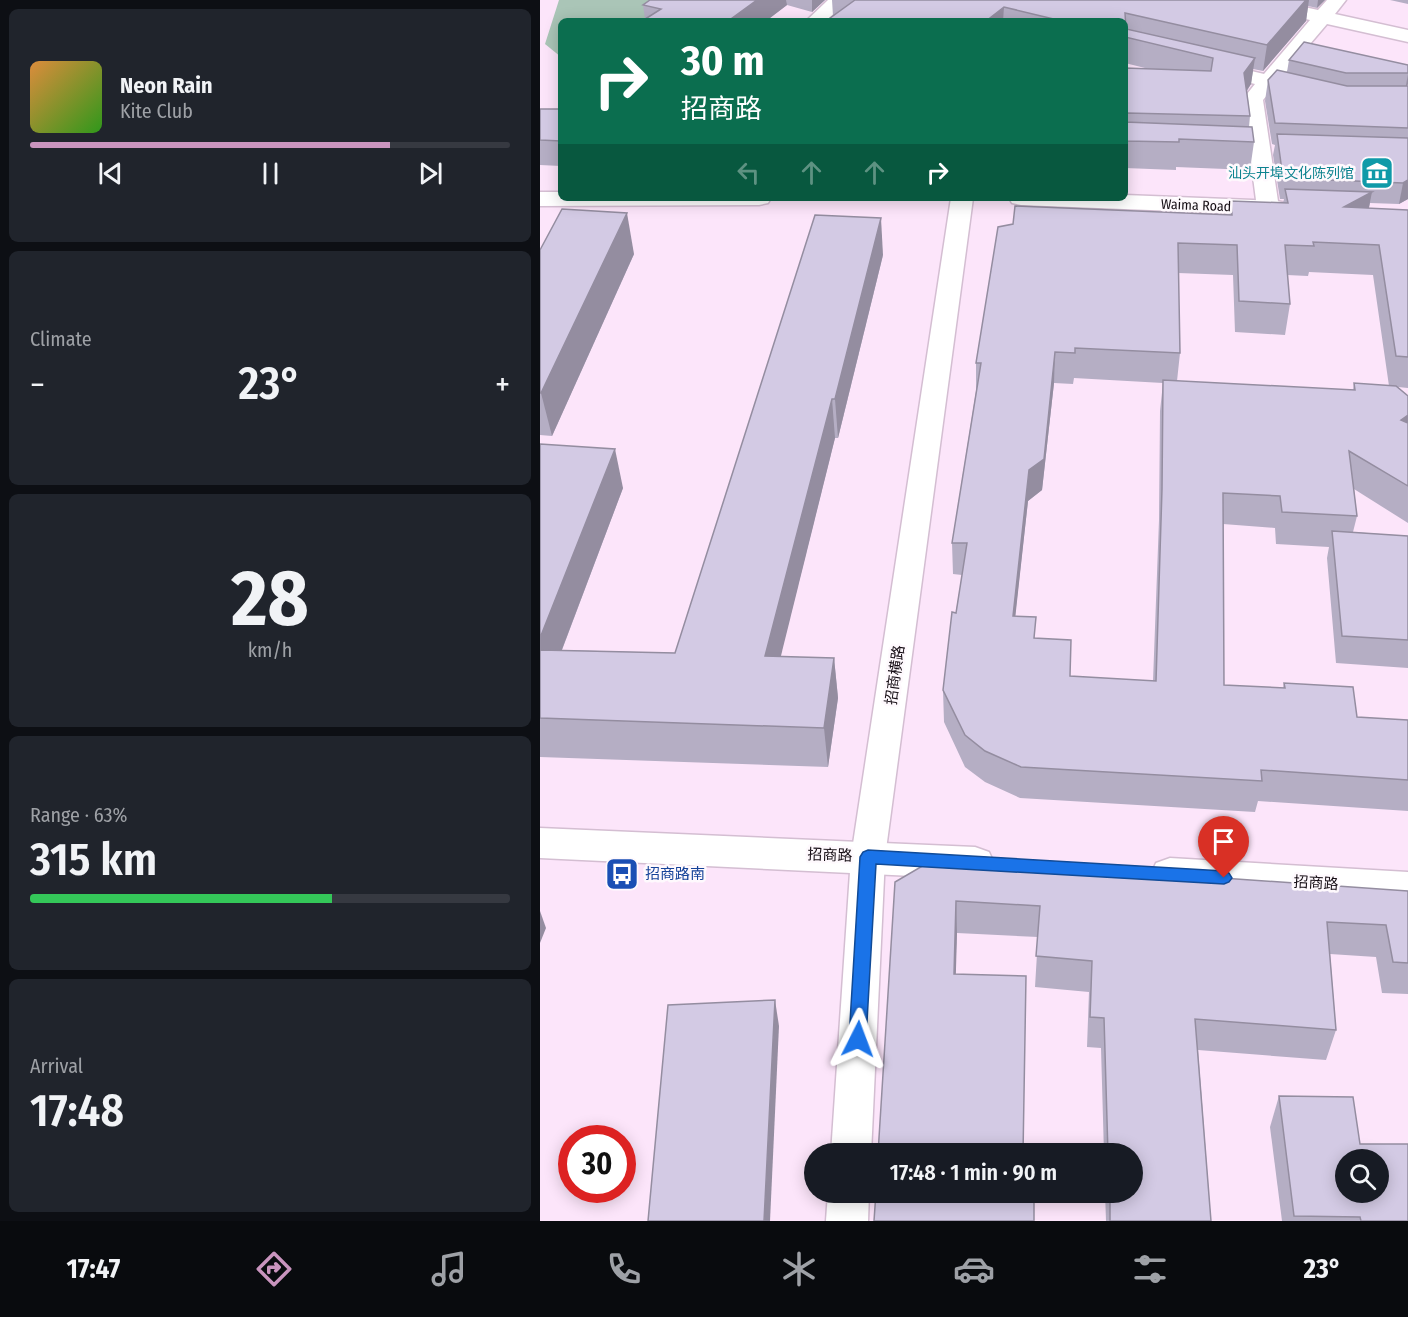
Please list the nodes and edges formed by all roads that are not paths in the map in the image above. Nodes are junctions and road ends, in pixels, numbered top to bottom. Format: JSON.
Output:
{"nodes":[{"id":1,"x":839,"y":0,"type":"edge"},
{"id":2,"x":1247,"y":0,"type":"edge"},
{"id":3,"x":1337,"y":0,"type":"edge"},
{"id":4,"x":1323,"y":17,"type":"junction"},
{"id":5,"x":818,"y":18,"type":"edge"},
{"id":6,"x":1408,"y":36,"type":"edge"},
{"id":7,"x":1191,"y":63,"type":"edge"},
{"id":8,"x":1269,"y":81,"type":"junction"},
{"id":9,"x":1322,"y":93,"type":"edge"},
{"id":10,"x":540,"y":199,"type":"edge"},
{"id":11,"x":558,"y":199,"type":"edge"},
{"id":12,"x":962,"y":201,"type":"edge"},
{"id":13,"x":1095,"y":201,"type":"edge"},
{"id":14,"x":1268,"y":208,"type":"junction"},
{"id":15,"x":1303,"y":209,"type":"edge"},
{"id":16,"x":540,"y":843,"type":"edge"},
{"id":17,"x":868,"y":857,"type":"junction"},
{"id":18,"x":1006,"y":865,"type":"edge"},
{"id":19,"x":1136,"y":872,"type":"edge"},
{"id":20,"x":1408,"y":888,"type":"edge"},
{"id":21,"x":852,"y":1143,"type":"edge"},
{"id":22,"x":848,"y":1203,"type":"edge"},
{"id":23,"x":847,"y":1221,"type":"edge"}],
"edges":[{"from":1,"to":5,"type":"street"},
{"from":2,"to":4,"type":"street"},
{"from":3,"to":4,"type":"street"},
{"from":4,"to":6,"type":"street"},
{"from":4,"to":8,"type":"street"},
{"from":7,"to":8,"type":"street"},
{"from":8,"to":9,"type":"street"},
{"from":8,"to":14,"type":"street"},
{"from":10,"to":11,"type":"street"},
{"from":12,"to":17,"type":"street","name":"招商横路"},
{"from":13,"to":14,"type":"street","name":"Waima Road"},
{"from":14,"to":15,"type":"street","name":"Waima Road"},
{"from":16,"to":17,"type":"street","name":"招商路"},
{"from":17,"to":18,"type":"street","name":"招商路"},
{"from":17,"to":21,"type":"street","name":"招商横路"},
{"from":19,"to":20,"type":"street","name":"招商路"},
{"from":22,"to":23,"type":"street"}]}
